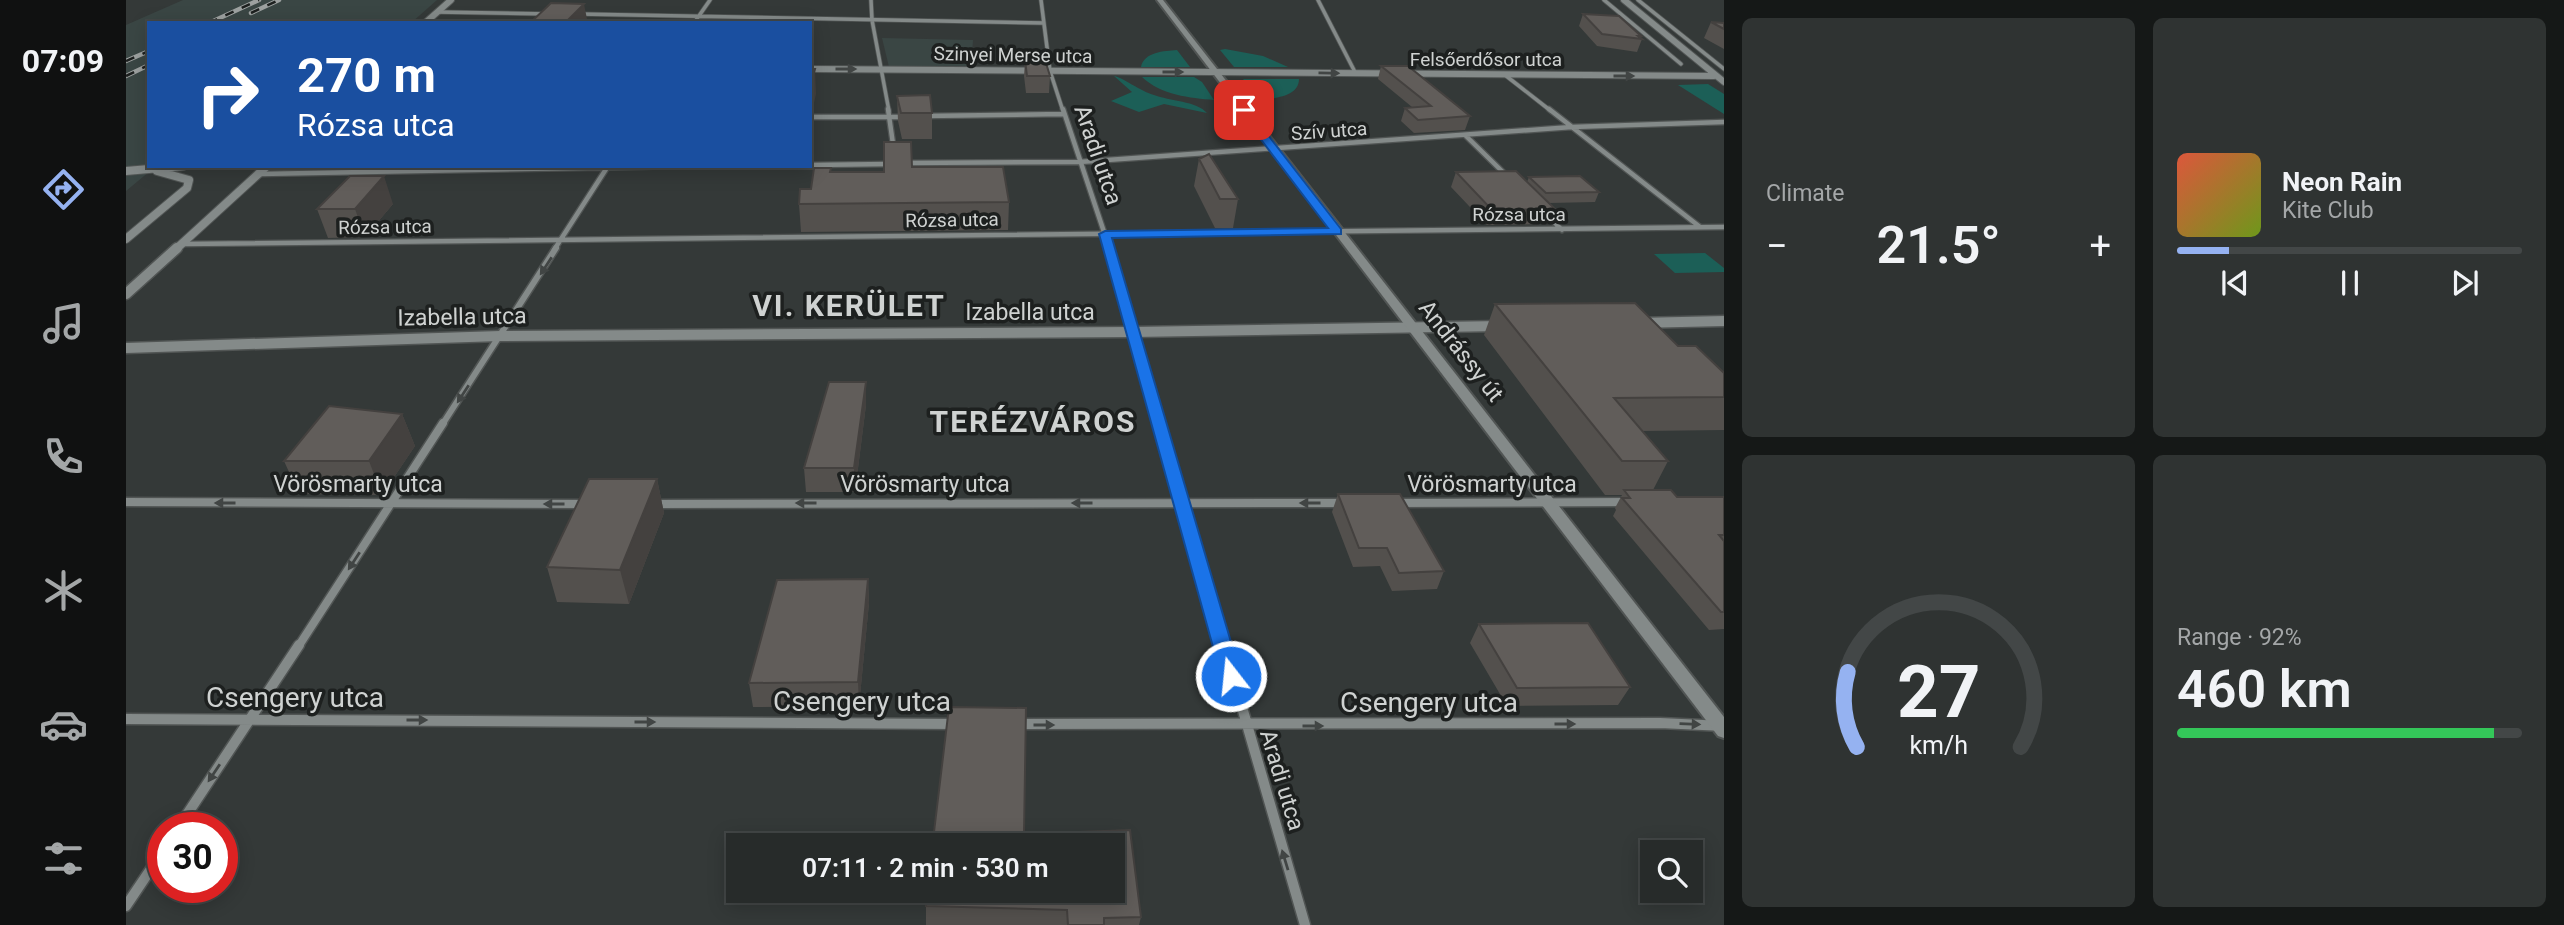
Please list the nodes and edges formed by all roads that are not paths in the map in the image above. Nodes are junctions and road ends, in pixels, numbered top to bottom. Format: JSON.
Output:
{"nodes":[{"id":1,"x":451,"y":0,"type":"edge"},
{"id":2,"x":709,"y":0,"type":"edge"},
{"id":3,"x":871,"y":0,"type":"edge"},
{"id":4,"x":1041,"y":0,"type":"edge"},
{"id":5,"x":1160,"y":0,"type":"edge"},
{"id":6,"x":1318,"y":0,"type":"edge"},
{"id":7,"x":1604,"y":0,"type":"edge"},
{"id":8,"x":1624,"y":0,"type":"edge"},
{"id":9,"x":1638,"y":0,"type":"edge"},
{"id":10,"x":437,"y":12,"type":"junction"},
{"id":11,"x":552,"y":14,"type":"edge"},
{"id":12,"x":566,"y":14,"type":"edge"},
{"id":13,"x":699,"y":16,"type":"junction"},
{"id":14,"x":872,"y":20,"type":"junction"},
{"id":15,"x":427,"y":21,"type":"edge"},
{"id":16,"x":695,"y":21,"type":"edge"},
{"id":17,"x":1044,"y":23,"type":"junction"},
{"id":18,"x":1665,"y":51,"type":"junction"},
{"id":19,"x":1685,"y":52,"type":"junction"},
{"id":20,"x":1681,"y":64,"type":"dead end"},
{"id":21,"x":812,"y":69,"type":"edge"},
{"id":22,"x":883,"y":69,"type":"junction"},
{"id":23,"x":1724,"y":69,"type":"edge"},
{"id":24,"x":1050,"y":71,"type":"junction"},
{"id":25,"x":1216,"y":73,"type":"junction"},
{"id":26,"x":1356,"y":74,"type":"junction"},
{"id":27,"x":1505,"y":75,"type":"junction"},
{"id":28,"x":1714,"y":76,"type":"junction"},
{"id":29,"x":1724,"y":82,"type":"edge"},
{"id":30,"x":1063,"y":114,"type":"junction"},
{"id":31,"x":812,"y":117,"type":"edge"},
{"id":32,"x":889,"y":117,"type":"junction"},
{"id":33,"x":1724,"y":121,"type":"edge"},
{"id":34,"x":1572,"y":127,"type":"junction"},
{"id":35,"x":1465,"y":135,"type":"junction"},
{"id":36,"x":1273,"y":149,"type":"junction"},
{"id":37,"x":1079,"y":162,"type":"junction"},
{"id":38,"x":896,"y":163,"type":"junction"},
{"id":39,"x":812,"y":165,"type":"edge"},
{"id":40,"x":171,"y":168,"type":"edge"},
{"id":41,"x":265,"y":168,"type":"edge"},
{"id":42,"x":558,"y":168,"type":"edge"},
{"id":43,"x":607,"y":168,"type":"edge"},
{"id":44,"x":126,"y":171,"type":"edge"},
{"id":45,"x":154,"y":171,"type":"junction"},
{"id":46,"x":259,"y":174,"type":"junction"},
{"id":47,"x":1513,"y":182,"type":"edge"},
{"id":48,"x":1542,"y":211,"type":"edge"},
{"id":49,"x":1700,"y":227,"type":"junction"},
{"id":50,"x":1724,"y":227,"type":"edge"},
{"id":51,"x":1562,"y":230,"type":"junction"},
{"id":52,"x":1336,"y":231,"type":"junction"},
{"id":53,"x":1105,"y":234,"type":"junction"},
{"id":54,"x":126,"y":239,"type":"edge"},
{"id":55,"x":562,"y":241,"type":"junction"},
{"id":56,"x":181,"y":244,"type":"junction"},
{"id":57,"x":126,"y":294,"type":"edge"},
{"id":58,"x":1724,"y":321,"type":"edge"},
{"id":59,"x":1632,"y":323,"type":"edge"},
{"id":60,"x":1516,"y":326,"type":"edge"},
{"id":61,"x":1413,"y":328,"type":"junction"},
{"id":62,"x":1133,"y":332,"type":"junction"},
{"id":63,"x":500,"y":336,"type":"junction"},
{"id":64,"x":126,"y":348,"type":"edge"},
{"id":65,"x":126,"y":502,"type":"edge"},
{"id":66,"x":1641,"y":502,"type":"edge"},
{"id":67,"x":1182,"y":503,"type":"junction"},
{"id":68,"x":1348,"y":503,"type":"edge"},
{"id":69,"x":1389,"y":503,"type":"edge"},
{"id":70,"x":1549,"y":503,"type":"junction"},
{"id":71,"x":392,"y":504,"type":"junction"},
{"id":72,"x":600,"y":504,"type":"edge"},
{"id":73,"x":642,"y":504,"type":"edge"},
{"id":74,"x":126,"y":719,"type":"edge"},
{"id":75,"x":251,"y":719,"type":"junction"},
{"id":76,"x":966,"y":724,"type":"edge"},
{"id":77,"x":1008,"y":724,"type":"edge"},
{"id":78,"x":1245,"y":726,"type":"junction"},
{"id":79,"x":1723,"y":727,"type":"edge"},
{"id":80,"x":189,"y":812,"type":"edge"},
{"id":81,"x":147,"y":875,"type":"edge"},
{"id":82,"x":126,"y":906,"type":"edge"},
{"id":83,"x":1305,"y":925,"type":"edge"}],
"edges":[{"from":1,"to":10,"type":"street"},
{"from":2,"to":13,"type":"street"},
{"from":3,"to":14,"type":"street"},
{"from":4,"to":17,"type":"street","name":"Aradi utca"},
{"from":5,"to":25,"type":"main road","name":"Andrássy út"},
{"from":6,"to":26,"type":"street"},
{"from":7,"to":18,"type":"street"},
{"from":8,"to":19,"type":"street"},
{"from":9,"to":23,"type":"street"},
{"from":10,"to":11,"type":"street"},
{"from":10,"to":15,"type":"street"},
{"from":12,"to":13,"type":"street"},
{"from":13,"to":14,"type":"street"},
{"from":13,"to":16,"type":"street"},
{"from":14,"to":17,"type":"street"},
{"from":14,"to":22,"type":"street"},
{"from":17,"to":24,"type":"street","name":"Aradi utca"},
{"from":18,"to":19,"type":"street"},
{"from":18,"to":20,"type":"street"},
{"from":19,"to":28,"type":"street"},
{"from":21,"to":22,"type":"street","name":"Szinyei Merse utca","one_way":true},
{"from":22,"to":24,"type":"street","name":"Szinyei Merse utca"},
{"from":22,"to":32,"type":"street"},
{"from":24,"to":25,"type":"street","name":"Szinyei Merse utca","one_way":true},
{"from":24,"to":30,"type":"street","name":"Aradi utca"},
{"from":25,"to":26,"type":"street","name":"Felsőerdősor utca","one_way":true},
{"from":25,"to":36,"type":"main road","name":"Andrássy út"},
{"from":26,"to":27,"type":"street","name":"Felsőerdősor utca"},
{"from":27,"to":28,"type":"street","name":"Felsőerdősor utca","one_way":true},
{"from":27,"to":34,"type":"street"},
{"from":28,"to":29,"type":"street"},
{"from":30,"to":32,"type":"street"},
{"from":30,"to":37,"type":"street","name":"Aradi utca"},
{"from":31,"to":32,"type":"street"},
{"from":32,"to":38,"type":"street"},
{"from":33,"to":34,"type":"street","name":"Szív utca"},
{"from":34,"to":35,"type":"street","name":"Szív utca"},
{"from":34,"to":49,"type":"street"},
{"from":35,"to":36,"type":"street","name":"Szív utca"},
{"from":35,"to":47,"type":"street"},
{"from":36,"to":37,"type":"street","name":"Szív utca"},
{"from":36,"to":52,"type":"main road","name":"Andrássy út"},
{"from":37,"to":38,"type":"street","name":"Szív utca"},
{"from":37,"to":53,"type":"street","name":"Aradi utca"},
{"from":38,"to":39,"type":"street","name":"Szív utca"},
{"from":40,"to":45,"type":"street"},
{"from":41,"to":46,"type":"street"},
{"from":42,"to":46,"type":"street"},
{"from":43,"to":55,"type":"street"},
{"from":44,"to":45,"type":"street"},
{"from":45,"to":54,"type":"street"},
{"from":46,"to":56,"type":"street"},
{"from":48,"to":51,"type":"street"},
{"from":49,"to":50,"type":"street","name":"Rózsa utca"},
{"from":49,"to":51,"type":"street","name":"Rózsa utca"},
{"from":51,"to":52,"type":"street","name":"Rózsa utca"},
{"from":52,"to":53,"type":"street","name":"Rózsa utca"},
{"from":52,"to":61,"type":"main road","name":"Andrássy út"},
{"from":53,"to":55,"type":"street","name":"Rózsa utca"},
{"from":53,"to":62,"type":"street","name":"Aradi utca"},
{"from":55,"to":56,"type":"street","name":"Rózsa utca"},
{"from":55,"to":63,"type":"street","one_way":true},
{"from":56,"to":57,"type":"street"},
{"from":58,"to":59,"type":"street"},
{"from":60,"to":61,"type":"street","name":"Izabella utca"},
{"from":61,"to":62,"type":"street","name":"Izabella utca"},
{"from":61,"to":70,"type":"main road","name":"Andrássy út"},
{"from":62,"to":63,"type":"street","name":"Izabella utca"},
{"from":62,"to":67,"type":"street","name":"Aradi utca"},
{"from":63,"to":64,"type":"street","name":"Izabella utca"},
{"from":63,"to":71,"type":"street","one_way":true},
{"from":71,"to":65,"type":"street","name":"Vörösmarty utca","one_way":true},
{"from":66,"to":70,"type":"street","name":"Vörösmarty utca"},
{"from":68,"to":67,"type":"street","name":"Vörösmarty utca","one_way":true},
{"from":67,"to":73,"type":"street","name":"Vörösmarty utca","one_way":true},
{"from":67,"to":78,"type":"street","name":"Aradi utca"},
{"from":69,"to":70,"type":"street","name":"Vörösmarty utca"},
{"from":70,"to":79,"type":"main road","name":"Andrássy út"},
{"from":72,"to":71,"type":"street","name":"Vörösmarty utca","one_way":true},
{"from":71,"to":75,"type":"street","one_way":true},
{"from":74,"to":75,"type":"street","name":"Csengery utca"},
{"from":75,"to":76,"type":"street","name":"Csengery utca","one_way":true},
{"from":75,"to":80,"type":"street","one_way":true},
{"from":77,"to":78,"type":"street","name":"Csengery utca","one_way":true},
{"from":78,"to":79,"type":"street","name":"Csengery utca","one_way":true},
{"from":83,"to":78,"type":"street","name":"Aradi utca","one_way":true},
{"from":81,"to":82,"type":"street"}]}
